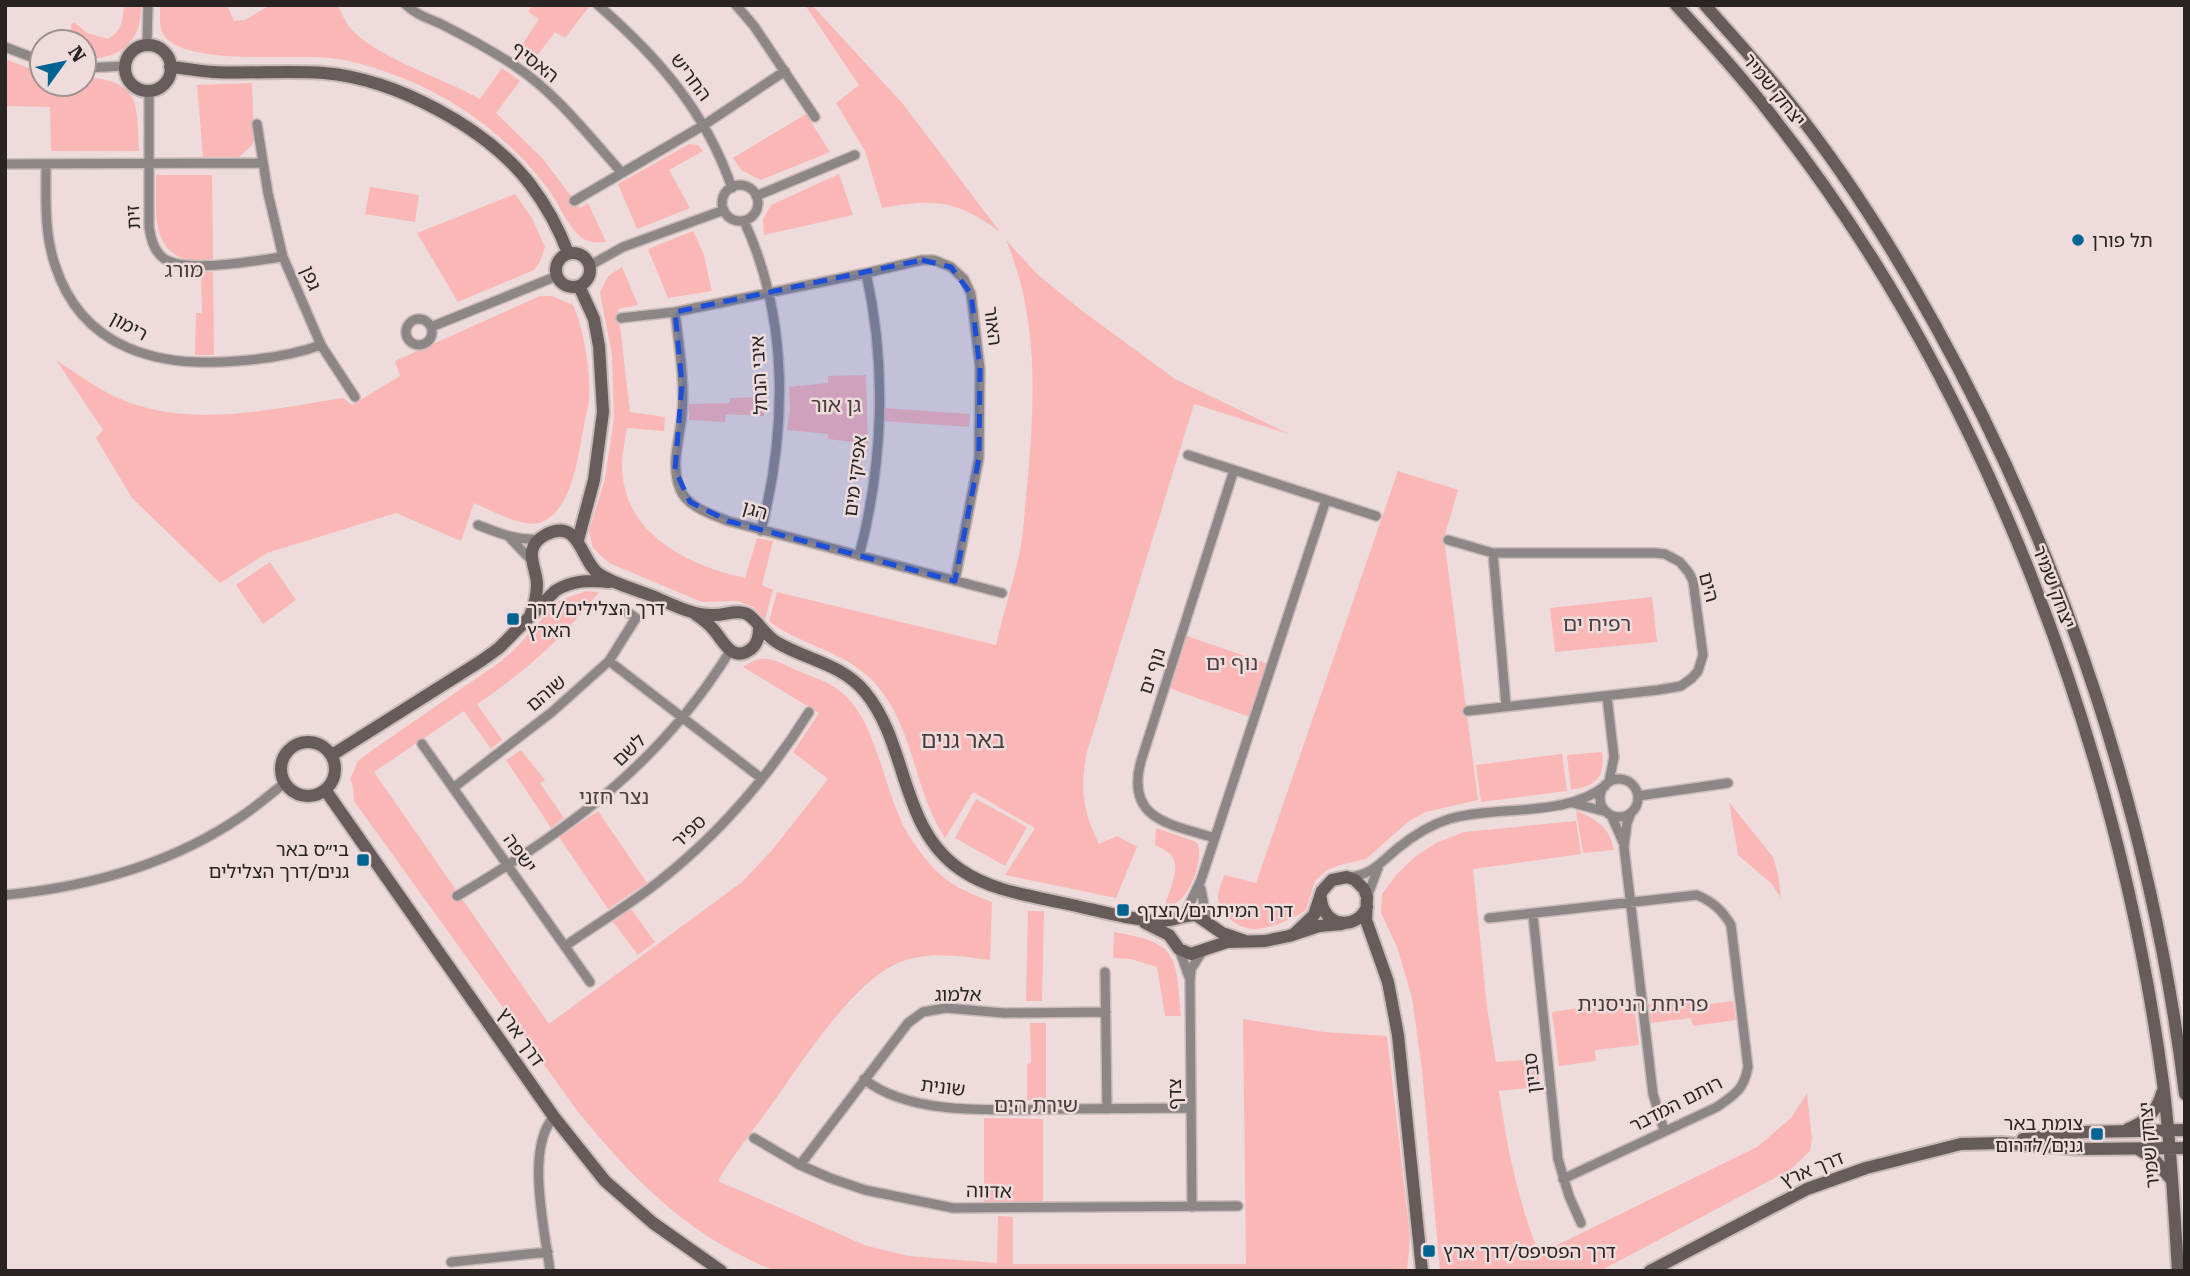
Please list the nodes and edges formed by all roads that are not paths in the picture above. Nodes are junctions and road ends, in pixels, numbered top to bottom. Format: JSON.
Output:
{"nodes":[{"id":1,"x":148,"y":5,"type":"edge"},
{"id":2,"x":407,"y":5,"type":"edge"},
{"id":3,"x":597,"y":5,"type":"edge"},
{"id":4,"x":736,"y":5,"type":"edge"},
{"id":5,"x":1676,"y":5,"type":"edge"},
{"id":6,"x":1705,"y":5,"type":"edge"},
{"id":7,"x":147,"y":45,"type":"junction"},
{"id":8,"x":5,"y":47,"type":"edge"},
{"id":9,"x":28,"y":56,"type":"edge"},
{"id":10,"x":125,"y":66,"type":"junction"},
{"id":11,"x":98,"y":67,"type":"edge"},
{"id":12,"x":170,"y":67,"type":"junction"},
{"id":13,"x":785,"y":71,"type":"junction"},
{"id":14,"x":149,"y":91,"type":"junction"},
{"id":15,"x":815,"y":117,"type":"dead end"},
{"id":16,"x":257,"y":124,"type":"dead end"},
{"id":17,"x":704,"y":125,"type":"junction"},
{"id":18,"x":855,"y":155,"type":"dead end"},
{"id":19,"x":262,"y":163,"type":"junction"},
{"id":20,"x":5,"y":164,"type":"edge"},
{"id":21,"x":46,"y":164,"type":"junction"},
{"id":22,"x":150,"y":165,"type":"junction"},
{"id":23,"x":622,"y":173,"type":"junction"},
{"id":24,"x":732,"y":188,"type":"junction"},
{"id":25,"x":756,"y":196,"type":"junction"},
{"id":26,"x":574,"y":201,"type":"dead end"},
{"id":27,"x":724,"y":211,"type":"junction"},
{"id":28,"x":744,"y":221,"type":"junction"},
{"id":29,"x":569,"y":253,"type":"junction"},
{"id":30,"x":283,"y":257,"type":"junction"},
{"id":31,"x":589,"y":265,"type":"junction"},
{"id":32,"x":866,"y":273,"type":"junction"},
{"id":33,"x":557,"y":276,"type":"junction"},
{"id":34,"x":579,"y":286,"type":"junction"},
{"id":35,"x":769,"y":293,"type":"junction"},
{"id":36,"x":676,"y":312,"type":"junction"},
{"id":37,"x":621,"y":318,"type":"dead end"},
{"id":38,"x":431,"y":327,"type":"dead end"},
{"id":39,"x":321,"y":345,"type":"junction"},
{"id":40,"x":355,"y":397,"type":"dead end"},
{"id":41,"x":1188,"y":455,"type":"dead end"},
{"id":42,"x":1234,"y":470,"type":"junction"},
{"id":43,"x":1326,"y":500,"type":"junction"},
{"id":44,"x":585,"y":509,"type":"junction"},
{"id":45,"x":1376,"y":516,"type":"dead end"},
{"id":46,"x":478,"y":525,"type":"dead end"},
{"id":47,"x":761,"y":531,"type":"junction"},
{"id":48,"x":564,"y":532,"type":"junction"},
{"id":49,"x":509,"y":537,"type":"junction"},
{"id":50,"x":539,"y":539,"type":"junction"},
{"id":51,"x":578,"y":540,"type":"junction"},
{"id":52,"x":1448,"y":540,"type":"dead end"},
{"id":53,"x":1493,"y":553,"type":"junction"},
{"id":54,"x":859,"y":556,"type":"junction"},
{"id":55,"x":586,"y":559,"type":"junction"},
{"id":56,"x":531,"y":560,"type":"junction"},
{"id":57,"x":536,"y":574,"type":"junction"},
{"id":58,"x":955,"y":581,"type":"junction"},
{"id":59,"x":619,"y":583,"type":"junction"},
{"id":60,"x":567,"y":585,"type":"junction"},
{"id":61,"x":1002,"y":593,"type":"dead end"},
{"id":62,"x":626,"y":611,"type":"dead end"},
{"id":63,"x":734,"y":612,"type":"junction"},
{"id":64,"x":694,"y":613,"type":"junction"},
{"id":65,"x":530,"y":616,"type":"junction"},
{"id":66,"x":759,"y":628,"type":"junction"},
{"id":67,"x":720,"y":638,"type":"junction"},
{"id":68,"x":783,"y":646,"type":"junction"},
{"id":69,"x":749,"y":650,"type":"junction"},
{"id":70,"x":730,"y":651,"type":"junction"},
{"id":71,"x":609,"y":661,"type":"junction"},
{"id":72,"x":1607,"y":697,"type":"junction"},
{"id":73,"x":1507,"y":706,"type":"junction"},
{"id":74,"x":1468,"y":710,"type":"dead end"},
{"id":75,"x":809,"y":712,"type":"dead end"},
{"id":76,"x":683,"y":718,"type":"junction"},
{"id":77,"x":422,"y":744,"type":"dead end"},
{"id":78,"x":332,"y":755,"type":"junction"},
{"id":79,"x":1614,"y":757,"type":"junction"},
{"id":80,"x":761,"y":778,"type":"junction"},
{"id":81,"x":1626,"y":781,"type":"junction"},
{"id":82,"x":285,"y":783,"type":"junction"},
{"id":83,"x":1728,"y":783,"type":"dead end"},
{"id":84,"x":1607,"y":784,"type":"junction"},
{"id":85,"x":453,"y":788,"type":"junction"},
{"id":86,"x":326,"y":791,"type":"junction"},
{"id":87,"x":1638,"y":796,"type":"junction"},
{"id":88,"x":1571,"y":803,"type":"junction"},
{"id":89,"x":1609,"y":813,"type":"junction"},
{"id":90,"x":1631,"y":813,"type":"junction"},
{"id":91,"x":1215,"y":838,"type":"junction"},
{"id":92,"x":1624,"y":847,"type":"junction"},
{"id":93,"x":508,"y":866,"type":"junction"},
{"id":94,"x":1378,"y":867,"type":"junction"},
{"id":95,"x":1347,"y":877,"type":"junction"},
{"id":96,"x":1201,"y":880,"type":"junction"},
{"id":97,"x":5,"y":895,"type":"edge"},
{"id":98,"x":457,"y":897,"type":"dead end"},
{"id":99,"x":1321,"y":899,"type":"junction"},
{"id":100,"x":1367,"y":902,"type":"junction"},
{"id":101,"x":1631,"y":902,"type":"junction"},
{"id":102,"x":1533,"y":915,"type":"junction"},
{"id":103,"x":1129,"y":917,"type":"junction"},
{"id":104,"x":1183,"y":917,"type":"junction"},
{"id":105,"x":1489,"y":919,"type":"dead end"},
{"id":106,"x":1208,"y":922,"type":"junction"},
{"id":107,"x":1344,"y":924,"type":"junction"},
{"id":108,"x":1294,"y":934,"type":"junction"},
{"id":109,"x":1245,"y":941,"type":"junction"},
{"id":110,"x":1176,"y":945,"type":"junction"},
{"id":111,"x":565,"y":946,"type":"junction"},
{"id":112,"x":1205,"y":950,"type":"junction"},
{"id":113,"x":1379,"y":957,"type":"junction"},
{"id":114,"x":1105,"y":972,"type":"dead end"},
{"id":115,"x":590,"y":982,"type":"dead end"},
{"id":116,"x":1190,"y":982,"type":"junction"},
{"id":117,"x":1106,"y":1012,"type":"junction"},
{"id":118,"x":864,"y":1079,"type":"junction"},
{"id":119,"x":2163,"y":1086,"type":"junction"},
{"id":120,"x":2185,"y":1091,"type":"edge"},
{"id":121,"x":1191,"y":1108,"type":"junction"},
{"id":122,"x":1107,"y":1109,"type":"junction"},
{"id":123,"x":554,"y":1117,"type":"junction"},
{"id":124,"x":1664,"y":1130,"type":"junction"},
{"id":125,"x":2122,"y":1130,"type":"junction"},
{"id":126,"x":2168,"y":1130,"type":"junction"},
{"id":127,"x":2185,"y":1130,"type":"edge"},
{"id":128,"x":754,"y":1138,"type":"dead end"},
{"id":129,"x":2002,"y":1143,"type":"junction"},
{"id":130,"x":2134,"y":1148,"type":"junction"},
{"id":131,"x":2169,"y":1148,"type":"junction"},
{"id":132,"x":2185,"y":1148,"type":"edge"},
{"id":133,"x":800,"y":1165,"type":"junction"},
{"id":134,"x":1563,"y":1179,"type":"junction"},
{"id":135,"x":2172,"y":1181,"type":"junction"},
{"id":136,"x":1238,"y":1206,"type":"dead end"},
{"id":137,"x":1192,"y":1207,"type":"junction"},
{"id":138,"x":1581,"y":1223,"type":"dead end"},
{"id":139,"x":548,"y":1252,"type":"junction"},
{"id":140,"x":451,"y":1262,"type":"dead end"},
{"id":141,"x":1422,"y":1268,"type":"edge"},
{"id":142,"x":550,"y":1271,"type":"edge"},
{"id":143,"x":721,"y":1271,"type":"edge"},
{"id":144,"x":1650,"y":1271,"type":"edge"},
{"id":145,"x":2178,"y":1271,"type":"edge"}],
"edges":[{"from":1,"to":7,"type":"street"},
{"from":2,"to":23,"type":"street","name":"האסיף"},
{"from":3,"to":17,"type":"street","name":"החריש"},
{"from":4,"to":13,"type":"street"},
{"from":5,"to":119,"type":"main road","name":"יצחק שמיר"},
{"from":6,"to":120,"type":"main road","name":"יצחק שמיר"},
{"from":7,"to":10,"type":"main road"},
{"from":7,"to":12,"type":"main road"},
{"from":8,"to":9,"type":"street"},
{"from":10,"to":11,"type":"street"},
{"from":10,"to":14,"type":"main road"},
{"from":12,"to":14,"type":"main road"},
{"from":12,"to":29,"type":"main road"},
{"from":13,"to":15,"type":"street"},
{"from":13,"to":17,"type":"street"},
{"from":14,"to":22,"type":"street","name":"זית"},
{"from":16,"to":19,"type":"street","name":"גפן"},
{"from":17,"to":23,"type":"street"},
{"from":17,"to":24,"type":"street","name":"החריש"},
{"from":18,"to":25,"type":"street"},
{"from":19,"to":22,"type":"street"},
{"from":19,"to":30,"type":"street","name":"גפן"},
{"from":20,"to":21,"type":"street"},
{"from":21,"to":22,"type":"street"},
{"from":21,"to":39,"type":"street","name":"רימון"},
{"from":22,"to":30,"type":"street","name":"זית"},
{"from":23,"to":26,"type":"street"},
{"from":24,"to":25,"type":"street"},
{"from":24,"to":27,"type":"street"},
{"from":25,"to":28,"type":"street"},
{"from":27,"to":28,"type":"street"},
{"from":27,"to":31,"type":"street"},
{"from":28,"to":35,"type":"street","name":"איבי הנחל"},
{"from":29,"to":31,"type":"main road"},
{"from":29,"to":33,"type":"main road"},
{"from":30,"to":39,"type":"street","name":"גפן"},
{"from":31,"to":34,"type":"main road"},
{"from":32,"to":35,"type":"street","name":"האור"},
{"from":32,"to":54,"type":"street","name":"אפיקי מים"},
{"from":32,"to":58,"type":"street","name":"האור"},
{"from":33,"to":34,"type":"main road"},
{"from":33,"to":38,"type":"street"},
{"from":34,"to":44,"type":"main road"},
{"from":35,"to":36,"type":"street"},
{"from":35,"to":47,"type":"street","name":"איבי הנחל"},
{"from":36,"to":37,"type":"street"},
{"from":36,"to":47,"type":"street","name":"הגן"},
{"from":39,"to":40,"type":"street","name":"גפן"},
{"from":41,"to":42,"type":"street"},
{"from":42,"to":43,"type":"street"},
{"from":42,"to":91,"type":"street","name":"נוף ים"},
{"from":43,"to":45,"type":"street"},
{"from":43,"to":91,"type":"street"},
{"from":44,"to":48,"type":"main road"},
{"from":44,"to":51,"type":"main road"},
{"from":46,"to":49,"type":"street"},
{"from":47,"to":54,"type":"street","name":"הגן"},
{"from":48,"to":50,"type":"main road"},
{"from":48,"to":51,"type":"main road"},
{"from":49,"to":50,"type":"street"},
{"from":49,"to":56,"type":"street"},
{"from":50,"to":56,"type":"main road"},
{"from":51,"to":55,"type":"main road"},
{"from":52,"to":53,"type":"street","name":"הים"},
{"from":53,"to":72,"type":"street","name":"הים"},
{"from":53,"to":73,"type":"street"},
{"from":54,"to":58,"type":"street","name":"הגן"},
{"from":55,"to":59,"type":"main road"},
{"from":55,"to":60,"type":"main road"},
{"from":56,"to":57,"type":"main road"},
{"from":57,"to":60,"type":"main road"},
{"from":57,"to":65,"type":"main road"},
{"from":58,"to":61,"type":"street","name":"הגן"},
{"from":59,"to":60,"type":"main road"},
{"from":59,"to":64,"type":"main road"},
{"from":60,"to":65,"type":"main road"},
{"from":62,"to":71,"type":"street","name":"שוהם"},
{"from":63,"to":64,"type":"main road"},
{"from":63,"to":66,"type":"main road"},
{"from":63,"to":67,"type":"main road"},
{"from":64,"to":67,"type":"main road"},
{"from":65,"to":78,"type":"main road"},
{"from":66,"to":68,"type":"main road"},
{"from":66,"to":69,"type":"main road"},
{"from":67,"to":70,"type":"main road"},
{"from":68,"to":69,"type":"main road"},
{"from":68,"to":103,"type":"main road"},
{"from":69,"to":70,"type":"main road"},
{"from":70,"to":76,"type":"street","name":"לשם"},
{"from":71,"to":76,"type":"street"},
{"from":71,"to":85,"type":"street","name":"שוהם"},
{"from":72,"to":73,"type":"street","name":"הים"},
{"from":72,"to":79,"type":"street"},
{"from":73,"to":74,"type":"street","name":"הים"},
{"from":75,"to":80,"type":"street","name":"ספיר"},
{"from":76,"to":80,"type":"street"},
{"from":76,"to":93,"type":"street","name":"לשם"},
{"from":77,"to":85,"type":"street","name":"ישפה"},
{"from":78,"to":82,"type":"main road"},
{"from":78,"to":86,"type":"main road"},
{"from":79,"to":81,"type":"street"},
{"from":79,"to":84,"type":"street"},
{"from":80,"to":111,"type":"street","name":"ספיר"},
{"from":81,"to":84,"type":"street"},
{"from":81,"to":87,"type":"street"},
{"from":82,"to":86,"type":"main road"},
{"from":82,"to":97,"type":"street"},
{"from":83,"to":87,"type":"street"},
{"from":84,"to":88,"type":"street"},
{"from":84,"to":89,"type":"street"},
{"from":85,"to":93,"type":"street","name":"ישפה"},
{"from":86,"to":123,"type":"main road","name":"דרך ארץ"},
{"from":87,"to":90,"type":"street"},
{"from":88,"to":89,"type":"street"},
{"from":88,"to":94,"type":"street"},
{"from":89,"to":90,"type":"street"},
{"from":89,"to":92,"type":"street"},
{"from":90,"to":92,"type":"street"},
{"from":91,"to":96,"type":"street"},
{"from":92,"to":101,"type":"street"},
{"from":93,"to":98,"type":"street","name":"לשם"},
{"from":93,"to":111,"type":"street","name":"ישפה"},
{"from":94,"to":95,"type":"street"},
{"from":94,"to":100,"type":"street"},
{"from":95,"to":99,"type":"main road"},
{"from":95,"to":100,"type":"main road"},
{"from":96,"to":104,"type":"street"},
{"from":96,"to":106,"type":"street"},
{"from":99,"to":107,"type":"main road"},
{"from":99,"to":108,"type":"main road"},
{"from":100,"to":107,"type":"main road"},
{"from":100,"to":113,"type":"main road"},
{"from":101,"to":102,"type":"street"},
{"from":101,"to":124,"type":"street"},
{"from":101,"to":124,"type":"street","name":"רותם המדבר"},
{"from":102,"to":105,"type":"street"},
{"from":102,"to":134,"type":"street","name":"סביון"},
{"from":103,"to":104,"type":"main road"},
{"from":103,"to":110,"type":"main road"},
{"from":104,"to":106,"type":"main road"},
{"from":104,"to":110,"type":"main road"},
{"from":106,"to":109,"type":"main road"},
{"from":106,"to":112,"type":"main road"},
{"from":107,"to":108,"type":"main road"},
{"from":107,"to":113,"type":"main road"},
{"from":108,"to":109,"type":"main road"},
{"from":109,"to":112,"type":"main road"},
{"from":110,"to":112,"type":"main road"},
{"from":110,"to":116,"type":"street","name":"צדף"},
{"from":111,"to":115,"type":"street","name":"ישפה"},
{"from":112,"to":116,"type":"street","name":"צדף"},
{"from":113,"to":141,"type":"main road"},
{"from":114,"to":117,"type":"street"},
{"from":116,"to":121,"type":"street","name":"צדף"},
{"from":117,"to":118,"type":"street","name":"אלמוג"},
{"from":117,"to":122,"type":"street"},
{"from":118,"to":122,"type":"street","name":"שונית"},
{"from":118,"to":133,"type":"street","name":"אלמוג"},
{"from":119,"to":125,"type":"main road"},
{"from":119,"to":126,"type":"main road","name":"יצחק שמיר"},
{"from":121,"to":122,"type":"street","name":"שונית"},
{"from":121,"to":137,"type":"street","name":"צדף"},
{"from":123,"to":139,"type":"street"},
{"from":123,"to":143,"type":"main road","name":"דרך ארץ"},
{"from":124,"to":134,"type":"street","name":"רותם המדבר"},
{"from":125,"to":126,"type":"main road","name":"דרך ארץ"},
{"from":125,"to":129,"type":"main road","name":"דרך ארץ"},
{"from":126,"to":127,"type":"main road","name":"דרך ארץ"},
{"from":126,"to":131,"type":"main road","name":"יצחק שמיר"},
{"from":128,"to":133,"type":"street","name":"אדווה"},
{"from":129,"to":130,"type":"main road","name":"דרך ארץ"},
{"from":129,"to":144,"type":"main road","name":"דרך ארץ"},
{"from":130,"to":131,"type":"main road","name":"דרך ארץ"},
{"from":130,"to":135,"type":"main road"},
{"from":131,"to":132,"type":"main road","name":"דרך ארץ"},
{"from":131,"to":135,"type":"main road","name":"יצחק שמיר"},
{"from":133,"to":137,"type":"street","name":"אדווה"},
{"from":134,"to":138,"type":"street","name":"סביון"},
{"from":135,"to":145,"type":"main road","name":"יצחק שמיר"},
{"from":136,"to":137,"type":"street","name":"אדווה"},
{"from":139,"to":140,"type":"street"},
{"from":139,"to":142,"type":"street"}]}
